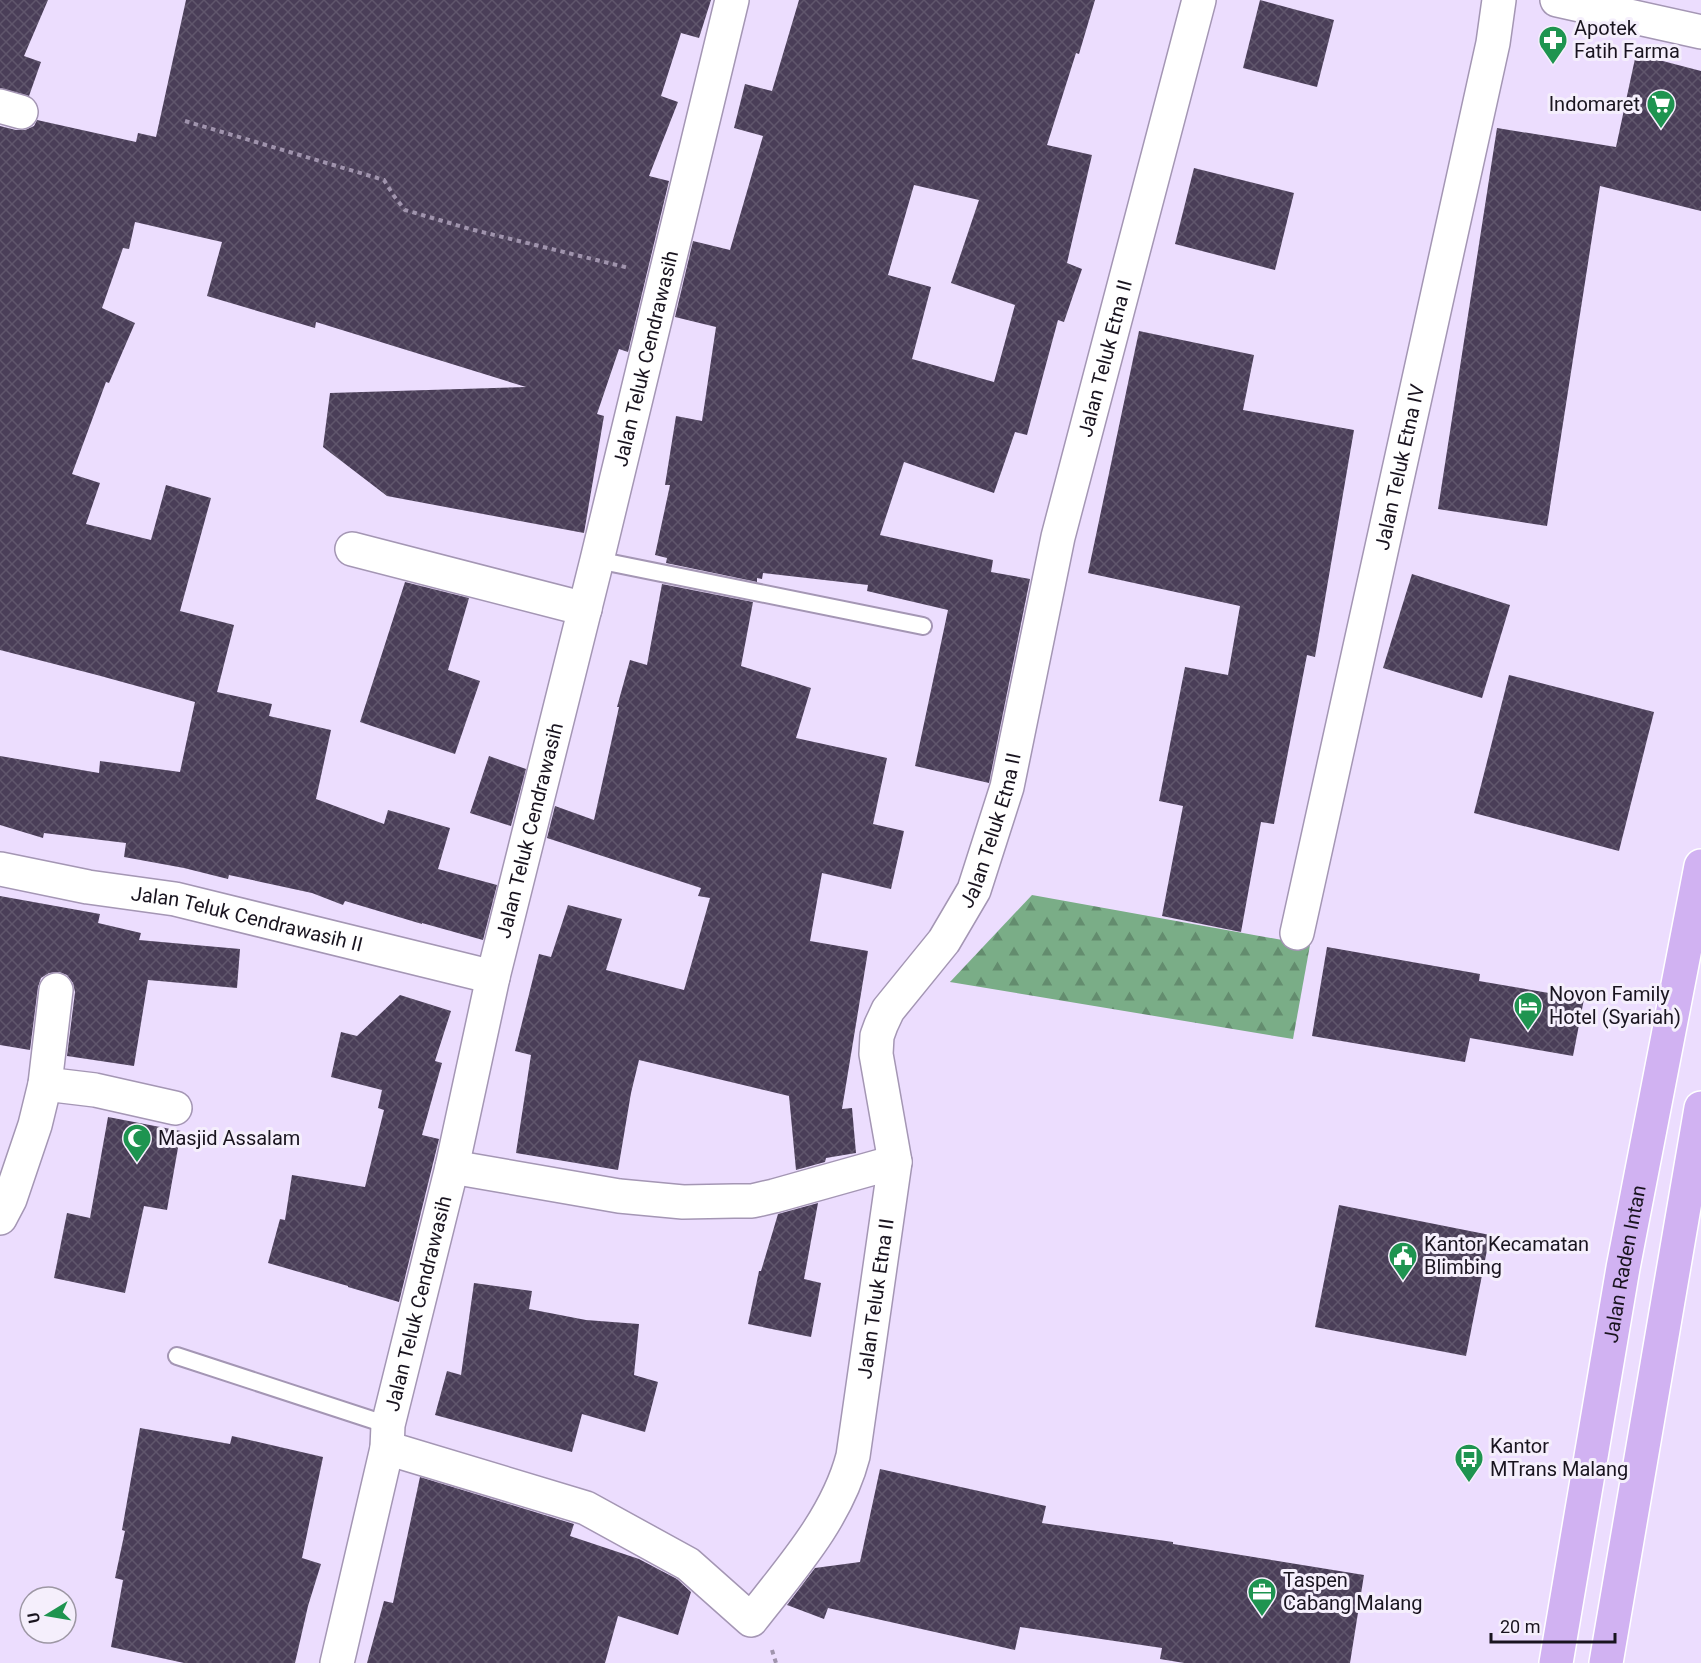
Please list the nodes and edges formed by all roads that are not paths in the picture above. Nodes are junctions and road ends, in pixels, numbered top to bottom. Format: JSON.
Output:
{"nodes":[{"id":1,"x":732,"y":0,"type":"edge"},
{"id":2,"x":1199,"y":0,"type":"edge"},
{"id":3,"x":1500,"y":0,"type":"edge"},
{"id":4,"x":1557,"y":0,"type":"edge"},
{"id":5,"x":1701,"y":32,"type":"edge"},
{"id":6,"x":352,"y":549,"type":"dead end"},
{"id":7,"x":597,"y":560,"type":"junction"},
{"id":8,"x":585,"y":609,"type":"junction"},
{"id":9,"x":923,"y":626,"type":"dead end"},
{"id":10,"x":1701,"y":866,"type":"edge"},
{"id":11,"x":0,"y":870,"type":"edge"},
{"id":12,"x":1297,"y":933,"type":"dead end"},
{"id":13,"x":493,"y":977,"type":"junction"},
{"id":14,"x":56,"y":990,"type":"dead end"},
{"id":15,"x":45,"y":1084,"type":"junction"},
{"id":16,"x":175,"y":1108,"type":"dead end"},
{"id":17,"x":1701,"y":1108,"type":"edge"},
{"id":18,"x":895,"y":1162,"type":"junction"},
{"id":19,"x":452,"y":1167,"type":"junction"},
{"id":20,"x":0,"y":1218,"type":"edge"},
{"id":21,"x":177,"y":1356,"type":"dead end"},
{"id":22,"x":387,"y":1437,"type":"junction"},
{"id":23,"x":337,"y":1663,"type":"edge"},
{"id":24,"x":1556,"y":1663,"type":"edge"},
{"id":25,"x":1606,"y":1663,"type":"edge"}],
"edges":[{"from":1,"to":7,"type":"street","name":"Jalan Teluk Cendrawasih"},
{"from":2,"to":18,"type":"street","name":"Jalan Teluk Etna II"},
{"from":3,"to":12,"type":"street","name":"Jalan Teluk Etna IV"},
{"from":4,"to":5,"type":"street"},
{"from":6,"to":8,"type":"street"},
{"from":7,"to":8,"type":"street","name":"Jalan Teluk Cendrawasih"},
{"from":7,"to":9,"type":"lane"},
{"from":8,"to":13,"type":"street","name":"Jalan Teluk Cendrawasih"},
{"from":10,"to":24,"type":"highway","name":"Jalan Raden Intan"},
{"from":11,"to":13,"type":"street","name":"Jalan Teluk Cendrawasih II"},
{"from":13,"to":19,"type":"street","name":"Jalan Teluk Cendrawasih"},
{"from":14,"to":15,"type":"street"},
{"from":15,"to":16,"type":"street"},
{"from":15,"to":20,"type":"street"},
{"from":17,"to":25,"type":"highway"},
{"from":18,"to":19,"type":"street"},
{"from":18,"to":22,"type":"street","name":"Jalan Teluk Etna II"},
{"from":19,"to":22,"type":"street","name":"Jalan Teluk Cendrawasih"},
{"from":21,"to":22,"type":"lane"},
{"from":22,"to":23,"type":"street","name":"Jalan Teluk Cendrawasih"}]}
